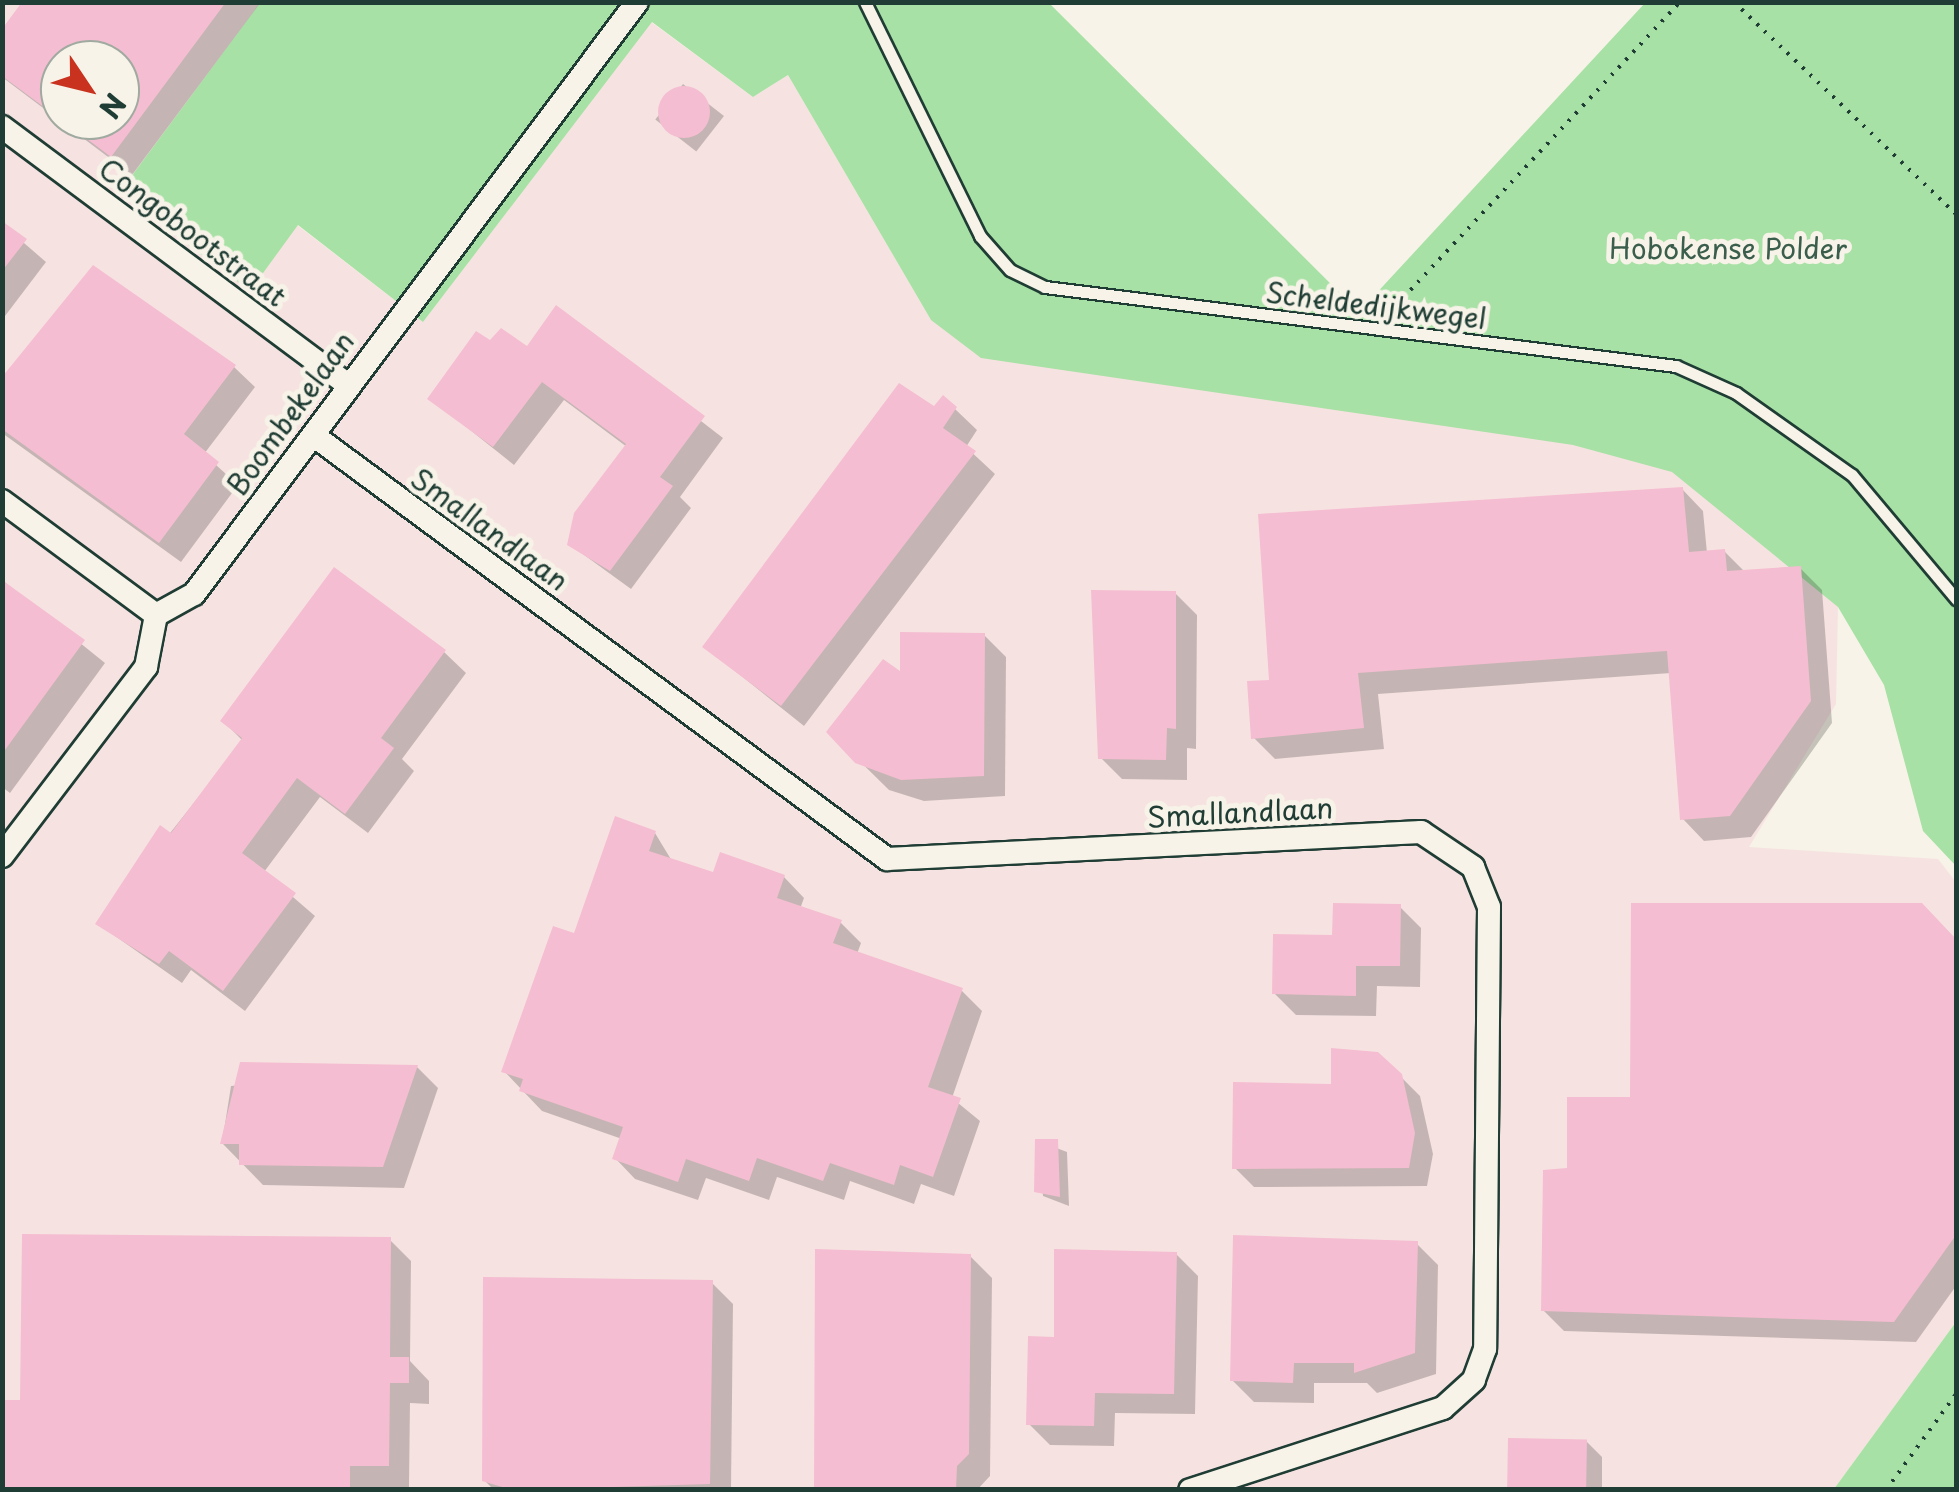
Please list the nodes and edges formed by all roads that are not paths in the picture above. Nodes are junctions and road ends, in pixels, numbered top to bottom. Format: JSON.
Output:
{"nodes":[{"id":1,"x":637,"y":2,"type":"edge"},
{"id":2,"x":865,"y":2,"type":"edge"},
{"id":3,"x":2,"y":128,"type":"edge"},
{"id":4,"x":348,"y":384,"type":"junction"},
{"id":5,"x":313,"y":435,"type":"junction"},
{"id":6,"x":2,"y":501,"type":"edge"},
{"id":7,"x":1956,"y":599,"type":"edge"},
{"id":8,"x":156,"y":615,"type":"junction"},
{"id":9,"x":2,"y":856,"type":"edge"},
{"id":10,"x":1190,"y":1490,"type":"edge"}],
"edges":[{"from":1,"to":4,"type":"street","name":"Boombekelaan"},
{"from":2,"to":7,"type":"lane","name":"Scheldedijkwegel"},
{"from":3,"to":4,"type":"street","name":"Congobootstraat"},
{"from":4,"to":5,"type":"street","name":"Boombekelaan"},
{"from":5,"to":8,"type":"street","name":"Boombekelaan"},
{"from":5,"to":10,"type":"street","name":"Smallandlaan"},
{"from":6,"to":8,"type":"street"},
{"from":8,"to":9,"type":"street"}]}
